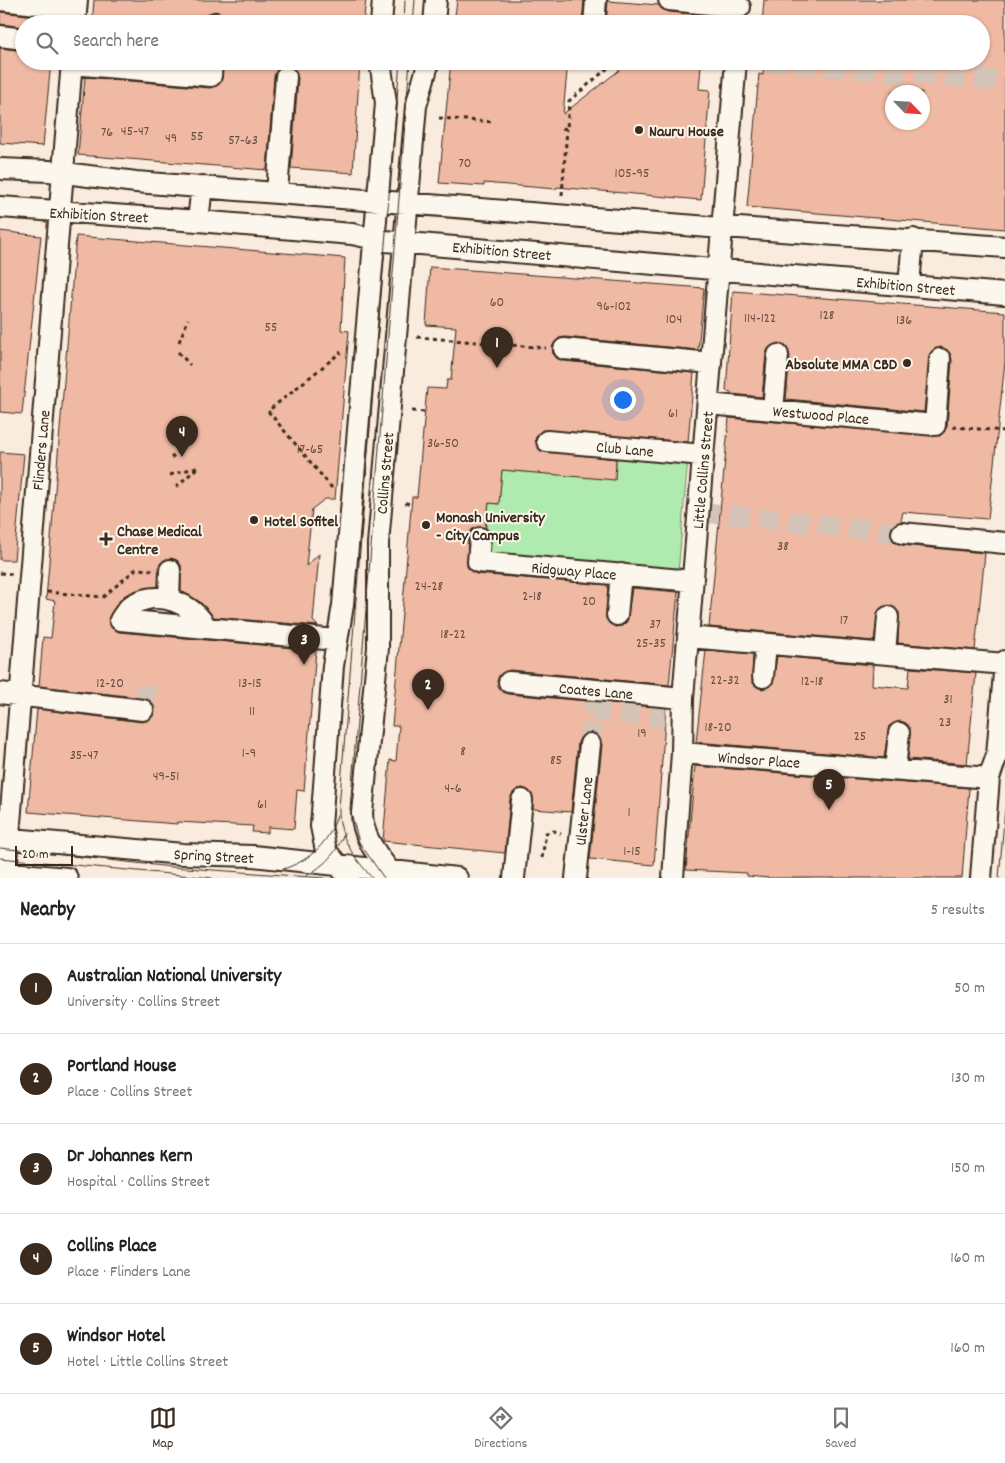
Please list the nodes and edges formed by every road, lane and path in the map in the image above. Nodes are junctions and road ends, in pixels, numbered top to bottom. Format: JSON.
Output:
{"nodes":[{"id":1,"x":0,"y":0,"type":"edge"},
{"id":2,"x":383,"y":0,"type":"edge"},
{"id":3,"x":436,"y":0,"type":"edge"},
{"id":4,"x":596,"y":0,"type":"edge"},
{"id":5,"x":669,"y":0,"type":"edge"},
{"id":6,"x":72,"y":10,"type":"edge"},
{"id":7,"x":740,"y":10,"type":"edge"},
{"id":8,"x":382,"y":15,"type":"edge"},
{"id":9,"x":435,"y":15,"type":"edge"},
{"id":10,"x":595,"y":15,"type":"edge"},
{"id":11,"x":0,"y":36,"type":"edge"},
{"id":12,"x":15,"y":37,"type":"edge"},
{"id":13,"x":71,"y":70,"type":"edge"},
{"id":14,"x":151,"y":70,"type":"edge"},
{"id":15,"x":211,"y":70,"type":"edge"},
{"id":16,"x":381,"y":70,"type":"edge"},
{"id":17,"x":426,"y":70,"type":"edge"},
{"id":18,"x":605,"y":70,"type":"edge"},
{"id":19,"x":735,"y":70,"type":"edge"},
{"id":20,"x":286,"y":77,"type":"dead end"},
{"id":21,"x":439,"y":118,"type":"dead end"},
{"id":22,"x":493,"y":122,"type":"dead end"},
{"id":23,"x":562,"y":128,"type":"dead end"},
{"id":24,"x":567,"y":129,"type":"junction"},
{"id":25,"x":0,"y":169,"type":"edge"},
{"id":26,"x":62,"y":173,"type":"junction"},
{"id":27,"x":136,"y":182,"type":"junction"},
{"id":28,"x":202,"y":186,"type":"junction"},
{"id":29,"x":277,"y":192,"type":"junction"},
{"id":30,"x":562,"y":195,"type":"dead end"},
{"id":31,"x":377,"y":201,"type":"junction"},
{"id":32,"x":408,"y":203,"type":"junction"},
{"id":33,"x":0,"y":207,"type":"edge"},
{"id":34,"x":60,"y":213,"type":"junction"},
{"id":35,"x":132,"y":215,"type":"junction"},
{"id":36,"x":198,"y":221,"type":"junction"},
{"id":37,"x":722,"y":228,"type":"junction"},
{"id":38,"x":374,"y":239,"type":"junction"},
{"id":39,"x":913,"y":239,"type":"junction"},
{"id":40,"x":405,"y":242,"type":"junction"},
{"id":41,"x":1005,"y":247,"type":"edge"},
{"id":42,"x":719,"y":269,"type":"junction"},
{"id":43,"x":909,"y":285,"type":"junction"},
{"id":44,"x":1005,"y":294,"type":"edge"},
{"id":45,"x":188,"y":319,"type":"dead end"},
{"id":46,"x":417,"y":337,"type":"dead end"},
{"id":47,"x":179,"y":342,"type":"dead end"},
{"id":48,"x":564,"y":349,"type":"joint"},
{"id":49,"x":178,"y":352,"type":"dead end"},
{"id":50,"x":342,"y":352,"type":"dead end"},
{"id":51,"x":778,"y":355,"type":"dead end"},
{"id":52,"x":940,"y":359,"type":"dead end"},
{"id":53,"x":711,"y":363,"type":"junction"},
{"id":54,"x":190,"y":365,"type":"dead end"},
{"id":55,"x":708,"y":404,"type":"junction"},
{"id":56,"x":773,"y":410,"type":"junction"},
{"id":57,"x":412,"y":411,"type":"dead end"},
{"id":58,"x":425,"y":412,"type":"dead end"},
{"id":59,"x":935,"y":425,"type":"junction"},
{"id":60,"x":1005,"y":431,"type":"edge"},
{"id":61,"x":547,"y":441,"type":"dead end"},
{"id":62,"x":184,"y":447,"type":"dead end"},
{"id":63,"x":704,"y":454,"type":"junction"},
{"id":64,"x":171,"y":458,"type":"dead end"},
{"id":65,"x":170,"y":475,"type":"dead end"},
{"id":66,"x":176,"y":487,"type":"dead end"},
{"id":67,"x":332,"y":488,"type":"dead end"},
{"id":68,"x":404,"y":503,"type":"dead end"},
{"id":69,"x":412,"y":504,"type":"dead end"},
{"id":70,"x":902,"y":532,"type":"tunnel mouth"},
{"id":71,"x":480,"y":538,"type":"dead end"},
{"id":72,"x":1005,"y":543,"type":"edge"},
{"id":73,"x":170,"y":570,"type":"joint"},
{"id":74,"x":621,"y":574,"type":"junction"},
{"id":75,"x":693,"y":581,"type":"junction"},
{"id":76,"x":39,"y":591,"type":"dead end"},
{"id":77,"x":169,"y":598,"type":"junction"},
{"id":78,"x":617,"y":615,"type":"dead end"},
{"id":79,"x":888,"y":617,"type":"dead end"},
{"id":80,"x":207,"y":628,"type":"junction"},
{"id":81,"x":688,"y":637,"type":"junction"},
{"id":82,"x":336,"y":640,"type":"junction"},
{"id":83,"x":766,"y":644,"type":"junction"},
{"id":84,"x":885,"y":654,"type":"junction"},
{"id":85,"x":1005,"y":663,"type":"edge"},
{"id":86,"x":763,"y":677,"type":"dead end"},
{"id":87,"x":510,"y":682,"type":"dead end"},
{"id":88,"x":0,"y":693,"type":"edge"},
{"id":89,"x":20,"y":696,"type":"junction"},
{"id":90,"x":683,"y":698,"type":"junction"},
{"id":91,"x":143,"y":714,"type":"dead end"},
{"id":92,"x":899,"y":734,"type":"dead end"},
{"id":93,"x":590,"y":744,"type":"tunnel mouth"},
{"id":94,"x":682,"y":753,"type":"junction"},
{"id":95,"x":895,"y":770,"type":"junction"},
{"id":96,"x":989,"y":778,"type":"junction"},
{"id":97,"x":522,"y":800,"type":"dead end"},
{"id":98,"x":321,"y":811,"type":"junction"},
{"id":99,"x":4,"y":839,"type":"edge"},
{"id":100,"x":563,"y":839,"type":"dead end"},
{"id":101,"x":542,"y":858,"type":"dead end"},
{"id":102,"x":297,"y":862,"type":"junction"},
{"id":103,"x":3,"y":872,"type":"edge"},
{"id":104,"x":344,"y":873,"type":"edge"},
{"id":105,"x":393,"y":875,"type":"edge"},
{"id":106,"x":67,"y":878,"type":"edge"},
{"id":107,"x":457,"y":878,"type":"edge"},
{"id":108,"x":514,"y":878,"type":"edge"},
{"id":109,"x":576,"y":878,"type":"edge"},
{"id":110,"x":673,"y":878,"type":"edge"},
{"id":111,"x":981,"y":878,"type":"edge"}],
"edges":[{"from":1,"to":6,"type":"street"},
{"from":2,"to":8,"type":"street"},
{"from":3,"to":9,"type":"street"},
{"from":4,"to":10,"type":"street"},
{"from":5,"to":7,"type":"street"},
{"from":11,"to":12,"type":"street"},
{"from":13,"to":26,"type":"street","name":"Flinders Lane"},
{"from":14,"to":15,"type":"street"},
{"from":16,"to":31,"type":"street","name":"Collins Street"},
{"from":17,"to":32,"type":"street","name":"Collins Street"},
{"from":18,"to":24,"type":"path"},
{"from":19,"to":37,"type":"street","name":"Little Collins Street"},
{"from":20,"to":29,"type":"street"},
{"from":21,"to":22,"type":"path"},
{"from":23,"to":24,"type":"path"},
{"from":24,"to":30,"type":"path"},
{"from":25,"to":26,"type":"street","name":"Exhibition Street"},
{"from":26,"to":27,"type":"street","name":"Exhibition Street"},
{"from":26,"to":34,"type":"street","name":"Flinders Lane"},
{"from":27,"to":28,"type":"street","name":"Exhibition Street"},
{"from":27,"to":35,"type":"street"},
{"from":28,"to":29,"type":"street","name":"Exhibition Street"},
{"from":28,"to":36,"type":"street"},
{"from":29,"to":31,"type":"street","name":"Exhibition Street"},
{"from":31,"to":32,"type":"street","name":"Exhibition Street"},
{"from":31,"to":38,"type":"street","name":"Collins Street"},
{"from":32,"to":37,"type":"street","name":"Exhibition Street"},
{"from":32,"to":40,"type":"street","name":"Collins Street"},
{"from":33,"to":34,"type":"street","name":"Exhibition Street"},
{"from":34,"to":35,"type":"street","name":"Exhibition Street"},
{"from":34,"to":89,"type":"street","name":"Flinders Lane"},
{"from":35,"to":36,"type":"street","name":"Exhibition Street"},
{"from":36,"to":38,"type":"street","name":"Exhibition Street"},
{"from":37,"to":39,"type":"street","name":"Exhibition Street"},
{"from":37,"to":42,"type":"street","name":"Little Collins Street"},
{"from":38,"to":40,"type":"street","name":"Exhibition Street"},
{"from":38,"to":82,"type":"street","name":"Collins Street"},
{"from":39,"to":41,"type":"street","name":"Exhibition Street"},
{"from":39,"to":43,"type":"street"},
{"from":40,"to":42,"type":"street","name":"Exhibition Street"},
{"from":40,"to":105,"type":"street","name":"Collins Street"},
{"from":42,"to":43,"type":"street","name":"Exhibition Street"},
{"from":42,"to":53,"type":"street","name":"Little Collins Street"},
{"from":43,"to":44,"type":"street","name":"Exhibition Street"},
{"from":45,"to":47,"type":"path"},
{"from":46,"to":48,"type":"path"},
{"from":48,"to":53,"type":"street"},
{"from":49,"to":54,"type":"path"},
{"from":50,"to":67,"type":"path"},
{"from":51,"to":56,"type":"street"},
{"from":52,"to":59,"type":"street"},
{"from":53,"to":55,"type":"street","name":"Little Collins Street"},
{"from":55,"to":56,"type":"street","name":"Westwood Place"},
{"from":55,"to":63,"type":"street","name":"Little Collins Street"},
{"from":56,"to":59,"type":"street","name":"Westwood Place"},
{"from":57,"to":58,"type":"path"},
{"from":59,"to":60,"type":"path"},
{"from":61,"to":63,"type":"street","name":"Club Lane"},
{"from":62,"to":64,"type":"path"},
{"from":63,"to":75,"type":"street","name":"Little Collins Street"},
{"from":65,"to":66,"type":"path"},
{"from":68,"to":69,"type":"path"},
{"from":70,"to":72,"type":"street"},
{"from":71,"to":74,"type":"street","name":"Ridgway Place"},
{"from":73,"to":76,"type":"path"},
{"from":73,"to":77,"type":"street"},
{"from":74,"to":75,"type":"street","name":"Ridgway Place"},
{"from":74,"to":78,"type":"street"},
{"from":75,"to":81,"type":"street","name":"Little Collins Street"},
{"from":77,"to":80,"type":"street"},
{"from":77,"to":80,"type":"street"},
{"from":79,"to":84,"type":"street"},
{"from":80,"to":82,"type":"street"},
{"from":81,"to":83,"type":"street"},
{"from":81,"to":90,"type":"street","name":"Little Collins Street"},
{"from":82,"to":98,"type":"street","name":"Collins Street"},
{"from":83,"to":84,"type":"street"},
{"from":83,"to":86,"type":"street"},
{"from":84,"to":85,"type":"street"},
{"from":85,"to":96,"type":"street"},
{"from":87,"to":90,"type":"street","name":"Coates Lane"},
{"from":88,"to":89,"type":"street"},
{"from":89,"to":91,"type":"street"},
{"from":89,"to":99,"type":"street","name":"Flinders Lane"},
{"from":90,"to":94,"type":"street","name":"Little Collins Street"},
{"from":92,"to":95,"type":"street"},
{"from":93,"to":109,"type":"street","name":"Ulster Lane"},
{"from":94,"to":95,"type":"street","name":"Windsor Place"},
{"from":94,"to":110,"type":"street","name":"Little Collins Street"},
{"from":95,"to":96,"type":"street","name":"Windsor Place"},
{"from":96,"to":111,"type":"street"},
{"from":97,"to":108,"type":"street"},
{"from":98,"to":102,"type":"street","name":"Collins Street"},
{"from":98,"to":104,"type":"street","name":"Collins Street"},
{"from":99,"to":102,"type":"street","name":"Spring Street"},
{"from":99,"to":103,"type":"street","name":"Flinders Lane"},
{"from":100,"to":101,"type":"path"},
{"from":102,"to":104,"type":"street","name":"Spring Street"},
{"from":103,"to":106,"type":"street"},
{"from":104,"to":105,"type":"street","name":"Spring Street"},
{"from":105,"to":107,"type":"street","name":"Spring Street"}]}
